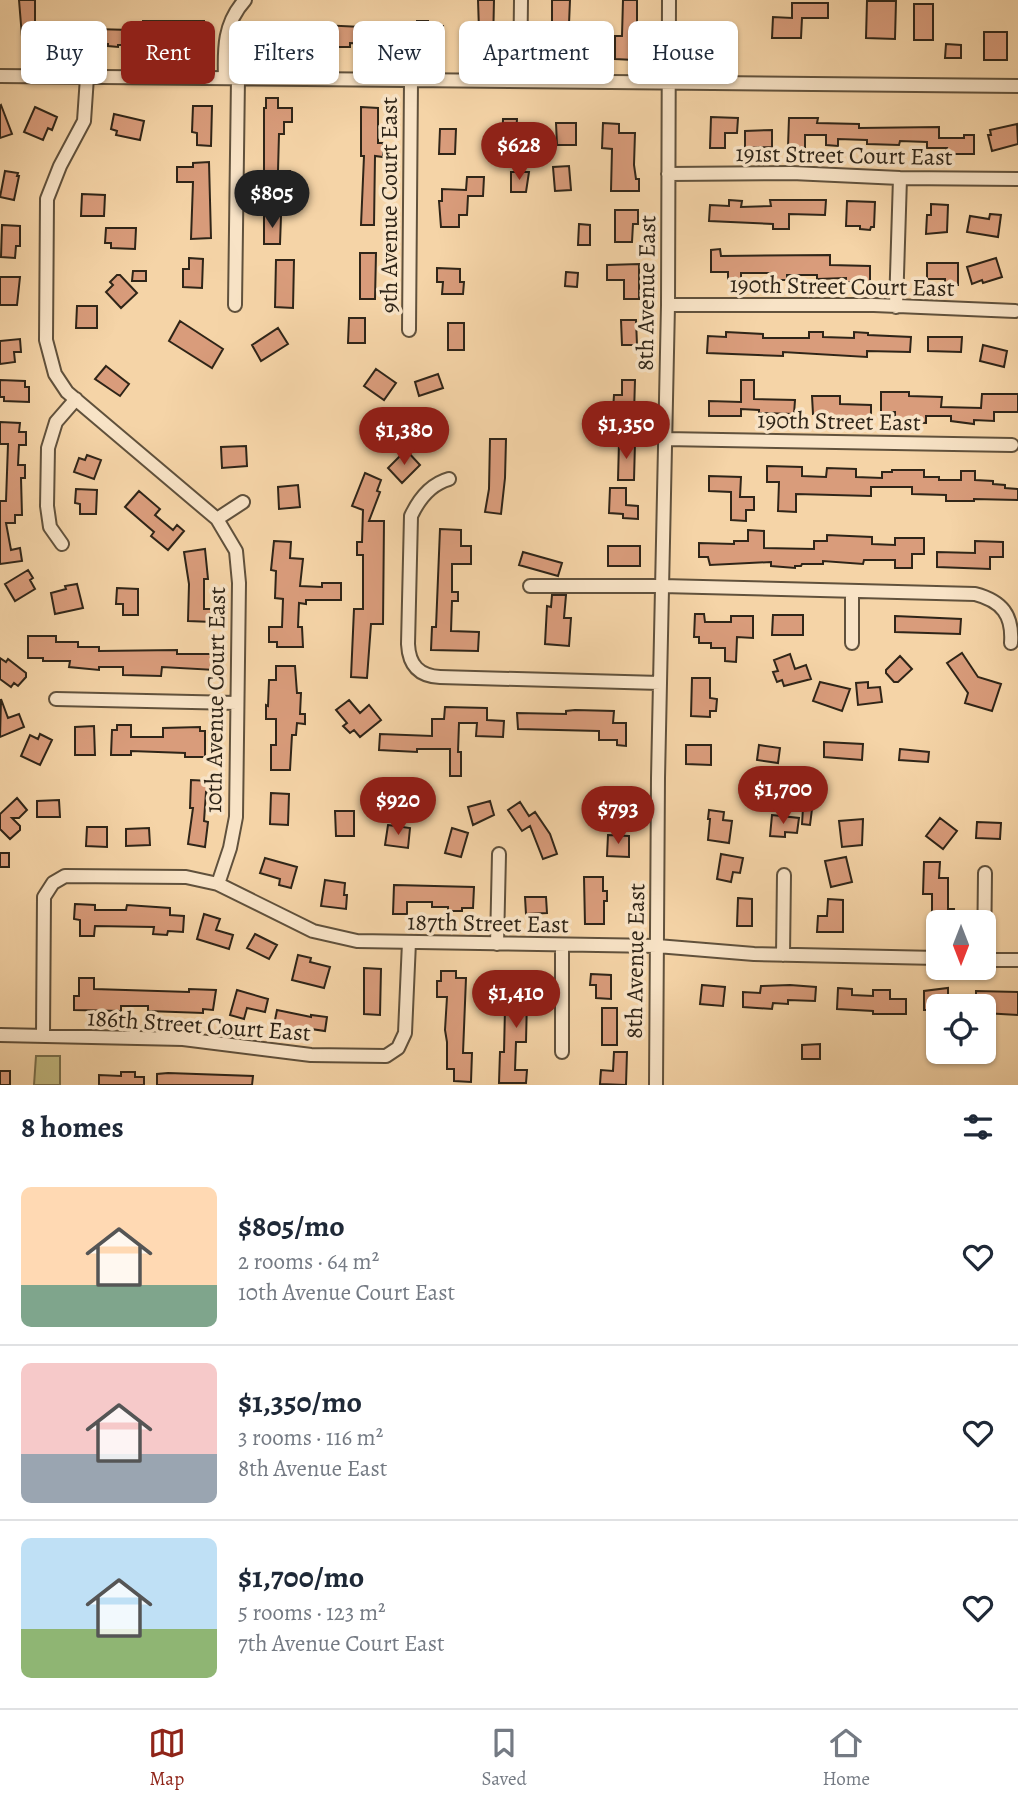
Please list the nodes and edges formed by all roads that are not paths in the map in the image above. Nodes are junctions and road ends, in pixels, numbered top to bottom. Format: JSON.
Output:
{"nodes":[{"id":1,"x":245,"y":0,"type":"edge"},
{"id":2,"x":521,"y":0,"type":"edge"},
{"id":3,"x":669,"y":0,"type":"edge"},
{"id":4,"x":231,"y":21,"type":"edge"},
{"id":5,"x":521,"y":21,"type":"edge"},
{"id":6,"x":669,"y":21,"type":"edge"},
{"id":7,"x":229,"y":26,"type":"edge"},
{"id":8,"x":229,"y":56,"type":"edge"},
{"id":9,"x":0,"y":76,"type":"edge"},
{"id":10,"x":21,"y":76,"type":"edge"},
{"id":11,"x":107,"y":77,"type":"edge"},
{"id":12,"x":229,"y":78,"type":"edge"},
{"id":13,"x":738,"y":83,"type":"edge"},
{"id":14,"x":87,"y":84,"type":"edge"},
{"id":15,"x":232,"y":84,"type":"edge"},
{"id":16,"x":411,"y":84,"type":"edge"},
{"id":17,"x":669,"y":84,"type":"edge"},
{"id":18,"x":1018,"y":86,"type":"edge"},
{"id":19,"x":668,"y":174,"type":"junction"},
{"id":20,"x":900,"y":178,"type":"junction"},
{"id":21,"x":1018,"y":179,"type":"edge"},
{"id":22,"x":234,"y":305,"type":"dead end"},
{"id":23,"x":668,"y":305,"type":"junction"},
{"id":24,"x":896,"y":307,"type":"junction"},
{"id":25,"x":1016,"y":311,"type":"dead end"},
{"id":26,"x":409,"y":330,"type":"dead end"},
{"id":27,"x":76,"y":399,"type":"junction"},
{"id":28,"x":665,"y":439,"type":"junction"},
{"id":29,"x":1012,"y":445,"type":"dead end"},
{"id":30,"x":449,"y":479,"type":"dead end"},
{"id":31,"x":243,"y":502,"type":"dead end"},
{"id":32,"x":216,"y":519,"type":"junction"},
{"id":33,"x":62,"y":544,"type":"dead end"},
{"id":34,"x":530,"y":586,"type":"dead end"},
{"id":35,"x":662,"y":586,"type":"junction"},
{"id":36,"x":852,"y":591,"type":"junction"},
{"id":37,"x":852,"y":643,"type":"dead end"},
{"id":38,"x":1011,"y":643,"type":"dead end"},
{"id":39,"x":660,"y":683,"type":"junction"},
{"id":40,"x":57,"y":699,"type":"dead end"},
{"id":41,"x":237,"y":703,"type":"junction"},
{"id":42,"x":499,"y":854,"type":"dead end"},
{"id":43,"x":985,"y":873,"type":"dead end"},
{"id":44,"x":784,"y":875,"type":"dead end"},
{"id":45,"x":218,"y":884,"type":"junction"},
{"id":46,"x":985,"y":910,"type":"edge"},
{"id":47,"x":409,"y":942,"type":"junction"},
{"id":48,"x":497,"y":944,"type":"junction"},
{"id":49,"x":562,"y":946,"type":"junction"},
{"id":50,"x":657,"y":946,"type":"junction"},
{"id":51,"x":783,"y":955,"type":"junction"},
{"id":52,"x":926,"y":958,"type":"edge"},
{"id":53,"x":996,"y":960,"type":"edge"},
{"id":54,"x":1018,"y":960,"type":"edge"},
{"id":55,"x":0,"y":1035,"type":"edge"},
{"id":56,"x":43,"y":1035,"type":"junction"},
{"id":57,"x":562,"y":1052,"type":"dead end"},
{"id":58,"x":656,"y":1085,"type":"edge"}],
"edges":[{"from":1,"to":4,"type":"street"},
{"from":2,"to":5,"type":"street"},
{"from":3,"to":6,"type":"street","name":"8th Avenue East"},
{"from":7,"to":8,"type":"street"},
{"from":9,"to":10,"type":"street"},
{"from":11,"to":12,"type":"street"},
{"from":13,"to":18,"type":"street"},
{"from":14,"to":27,"type":"street","name":"10th Avenue Court East"},
{"from":15,"to":22,"type":"street"},
{"from":16,"to":26,"type":"street","name":"9th Avenue Court East"},
{"from":17,"to":19,"type":"street","name":"8th Avenue East"},
{"from":19,"to":20,"type":"street","name":"191st Street Court East"},
{"from":19,"to":23,"type":"street","name":"8th Avenue East"},
{"from":20,"to":21,"type":"street","name":"191st Street Court East"},
{"from":20,"to":24,"type":"street"},
{"from":23,"to":24,"type":"street","name":"190th Street Court East"},
{"from":23,"to":28,"type":"street","name":"8th Avenue East"},
{"from":24,"to":25,"type":"street","name":"190th Street Court East"},
{"from":27,"to":32,"type":"street","name":"10th Avenue Court East"},
{"from":27,"to":33,"type":"street"},
{"from":28,"to":29,"type":"street","name":"190th Street East"},
{"from":28,"to":35,"type":"street","name":"8th Avenue East"},
{"from":30,"to":39,"type":"street"},
{"from":31,"to":32,"type":"street"},
{"from":32,"to":41,"type":"street","name":"10th Avenue Court East"},
{"from":34,"to":35,"type":"street"},
{"from":35,"to":36,"type":"street"},
{"from":35,"to":39,"type":"street","name":"8th Avenue East"},
{"from":36,"to":37,"type":"street"},
{"from":36,"to":38,"type":"street"},
{"from":39,"to":50,"type":"street","name":"8th Avenue East"},
{"from":40,"to":41,"type":"street"},
{"from":41,"to":45,"type":"street","name":"10th Avenue Court East"},
{"from":42,"to":48,"type":"street"},
{"from":43,"to":46,"type":"street"},
{"from":44,"to":51,"type":"street"},
{"from":45,"to":47,"type":"street","name":"187th Street East"},
{"from":45,"to":56,"type":"street","name":"187th Street East"},
{"from":47,"to":48,"type":"street","name":"187th Street East"},
{"from":47,"to":56,"type":"street","name":"186th Street Court East"},
{"from":48,"to":49,"type":"street","name":"187th Street East"},
{"from":49,"to":50,"type":"street","name":"187th Street East"},
{"from":49,"to":57,"type":"street"},
{"from":50,"to":51,"type":"street","name":"187th Street East"},
{"from":50,"to":58,"type":"street","name":"8th Avenue East"},
{"from":51,"to":52,"type":"street","name":"187th Street East"},
{"from":53,"to":54,"type":"street"},
{"from":55,"to":56,"type":"street","name":"186th Street Court East"}]}
